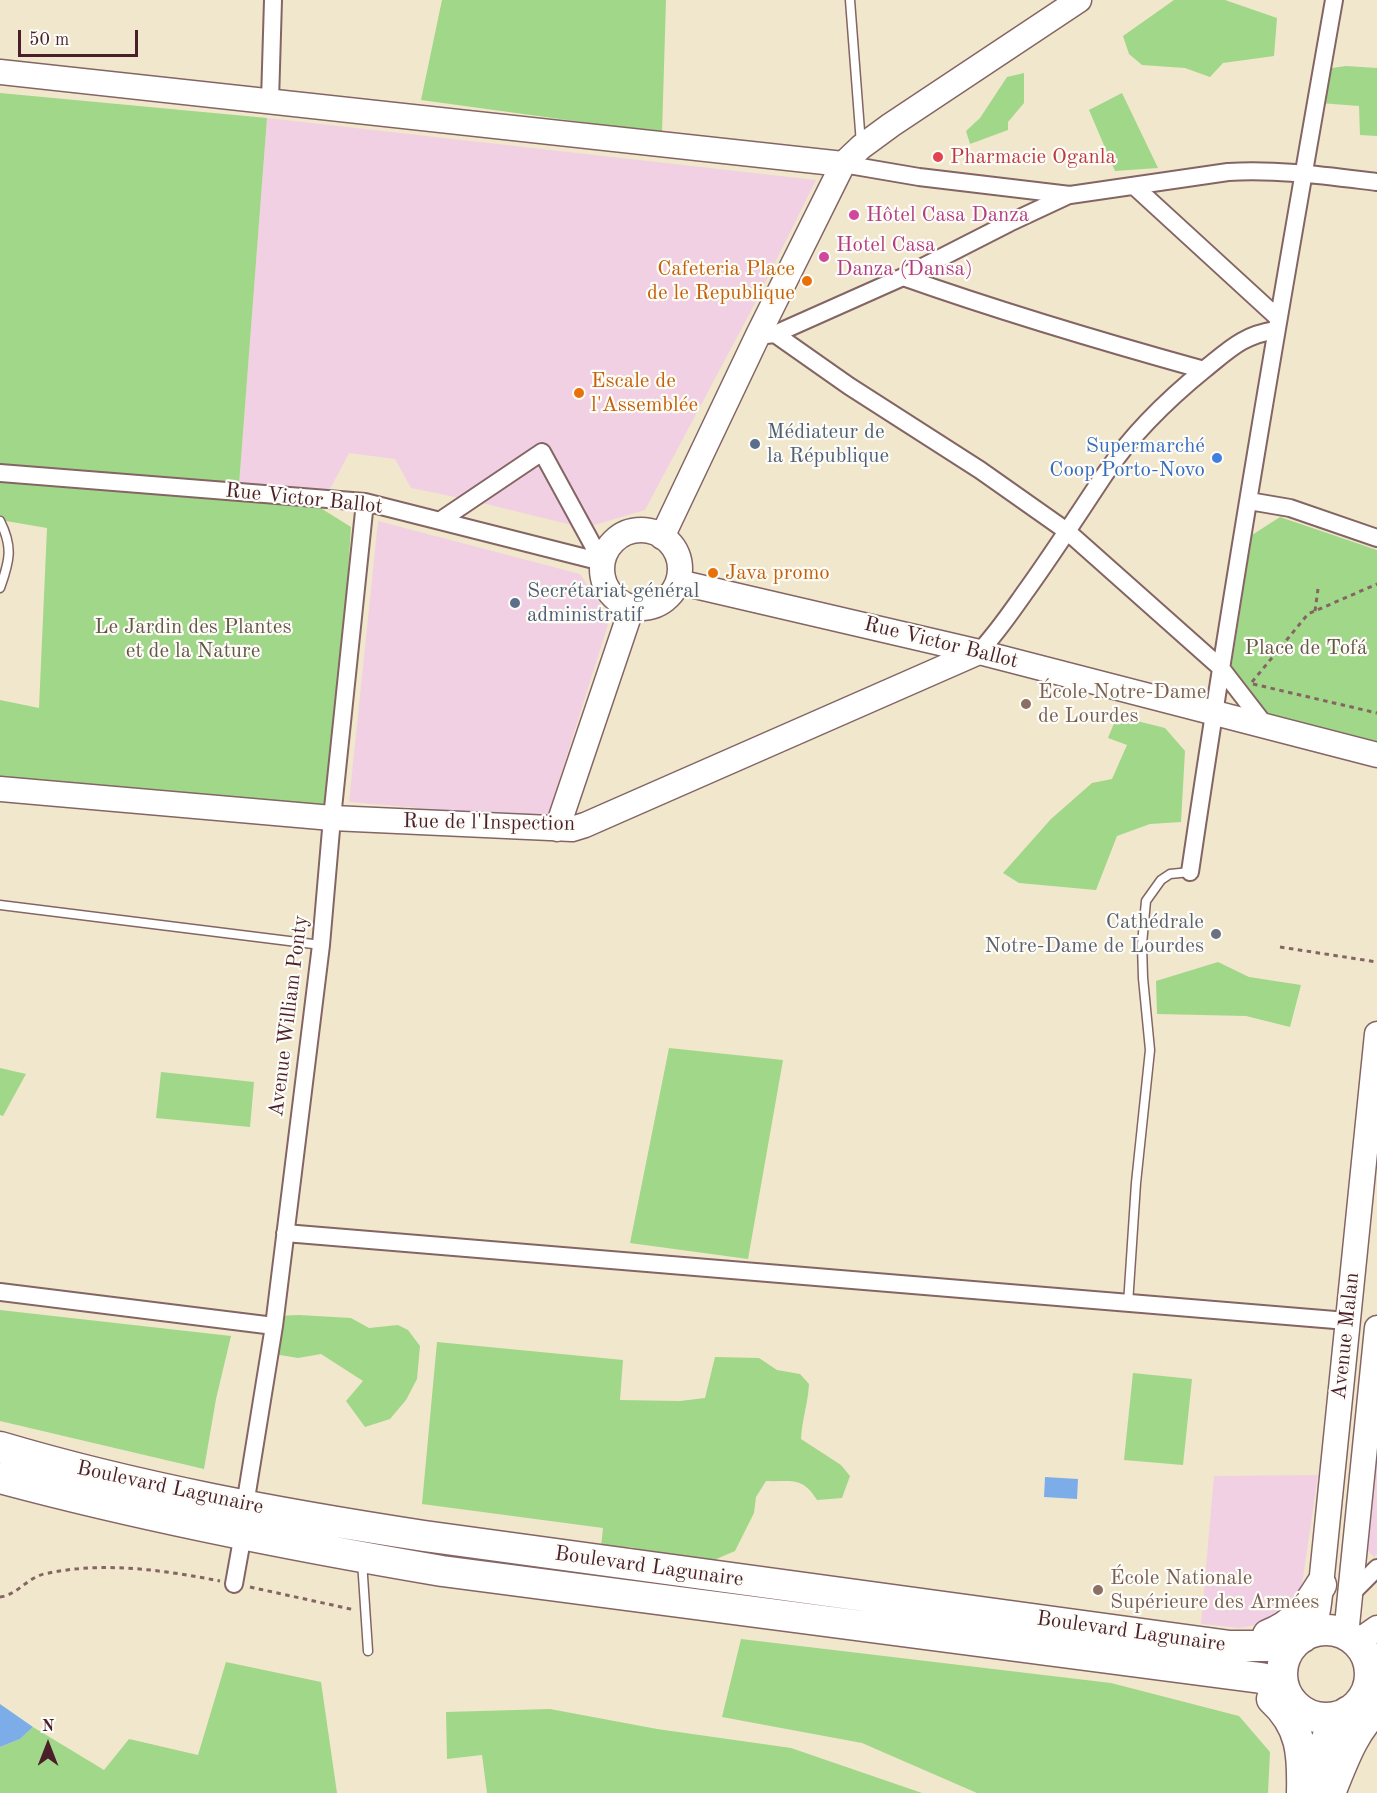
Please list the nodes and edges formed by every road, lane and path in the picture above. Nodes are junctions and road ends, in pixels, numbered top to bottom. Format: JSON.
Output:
{"nodes":[{"id":1,"x":273,"y":0,"type":"edge"},
{"id":2,"x":850,"y":0,"type":"edge"},
{"id":3,"x":1079,"y":0,"type":"edge"},
{"id":4,"x":1334,"y":0,"type":"edge"},
{"id":5,"x":0,"y":72,"type":"edge"},
{"id":6,"x":270,"y":101,"type":"junction"},
{"id":7,"x":861,"y":147,"type":"junction"},
{"id":8,"x":843,"y":164,"type":"junction"},
{"id":9,"x":1304,"y":172,"type":"junction"},
{"id":10,"x":1377,"y":182,"type":"edge"},
{"id":11,"x":1134,"y":186,"type":"junction"},
{"id":12,"x":1070,"y":195,"type":"junction"},
{"id":13,"x":903,"y":277,"type":"junction"},
{"id":14,"x":1277,"y":324,"type":"junction"},
{"id":15,"x":767,"y":335,"type":"junction"},
{"id":16,"x":1204,"y":370,"type":"junction"},
{"id":17,"x":0,"y":473,"type":"edge"},
{"id":18,"x":1249,"y":501,"type":"junction"},
{"id":19,"x":365,"y":502,"type":"junction"},
{"id":20,"x":0,"y":520,"type":"edge"},
{"id":21,"x":441,"y":520,"type":"junction"},
{"id":22,"x":1068,"y":532,"type":"junction"},
{"id":23,"x":662,"y":537,"type":"junction"},
{"id":24,"x":1377,"y":538,"type":"edge"},
{"id":25,"x":602,"y":562,"type":"junction"},
{"id":26,"x":678,"y":582,"type":"junction"},
{"id":27,"x":1377,"y":584,"type":"edge"},
{"id":28,"x":0,"y":588,"type":"edge"},
{"id":29,"x":1318,"y":589,"type":"dead end"},
{"id":30,"x":632,"y":607,"type":"junction"},
{"id":31,"x":1315,"y":611,"type":"junction"},
{"id":32,"x":979,"y":652,"type":"junction"},
{"id":33,"x":1221,"y":668,"type":"junction"},
{"id":34,"x":1246,"y":689,"type":"junction"},
{"id":35,"x":1213,"y":712,"type":"junction"},
{"id":36,"x":1377,"y":713,"type":"edge"},
{"id":37,"x":1265,"y":725,"type":"junction"},
{"id":38,"x":1377,"y":755,"type":"edge"},
{"id":39,"x":0,"y":789,"type":"edge"},
{"id":40,"x":332,"y":818,"type":"junction"},
{"id":41,"x":557,"y":829,"type":"junction"},
{"id":42,"x":1190,"y":872,"type":"joint"},
{"id":43,"x":0,"y":904,"type":"edge"},
{"id":44,"x":321,"y":945,"type":"junction"},
{"id":45,"x":1280,"y":946,"type":"dead end"},
{"id":46,"x":1377,"y":962,"type":"edge"},
{"id":47,"x":1377,"y":1034,"type":"edge"},
{"id":48,"x":1375,"y":1078,"type":"edge"},
{"id":49,"x":285,"y":1233,"type":"junction"},
{"id":50,"x":0,"y":1292,"type":"edge"},
{"id":51,"x":1128,"y":1305,"type":"junction"},
{"id":52,"x":1347,"y":1321,"type":"junction"},
{"id":53,"x":274,"y":1326,"type":"junction"},
{"id":54,"x":1377,"y":1326,"type":"edge"},
{"id":55,"x":1336,"y":1437,"type":"junction"},
{"id":56,"x":1365,"y":1440,"type":"junction"},
{"id":57,"x":0,"y":1447,"type":"edge"},
{"id":58,"x":0,"y":1478,"type":"edge"},
{"id":59,"x":244,"y":1520,"type":"junction"},
{"id":60,"x":361,"y":1558,"type":"junction"},
{"id":61,"x":1377,"y":1568,"type":"edge"},
{"id":62,"x":234,"y":1584,"type":"junction"},
{"id":63,"x":1321,"y":1585,"type":"junction"},
{"id":64,"x":1350,"y":1595,"type":"junction"},
{"id":65,"x":0,"y":1597,"type":"edge"},
{"id":66,"x":366,"y":1612,"type":"junction"},
{"id":67,"x":1304,"y":1635,"type":"junction"},
{"id":68,"x":1360,"y":1635,"type":"edge"},
{"id":69,"x":368,"y":1651,"type":"dead end"},
{"id":70,"x":1229,"y":1660,"type":"junction"},
{"id":71,"x":1373,"y":1669,"type":"edge"},
{"id":72,"x":1292,"y":1700,"type":"junction"},
{"id":73,"x":1363,"y":1710,"type":"edge"},
{"id":74,"x":1302,"y":1793,"type":"edge"},
{"id":75,"x":1312,"y":1793,"type":"edge"},
{"id":76,"x":1330,"y":1793,"type":"edge"}],
"edges":[{"from":1,"to":6,"type":"street"},
{"from":2,"to":7,"type":"lane"},
{"from":3,"to":7,"type":"main road"},
{"from":4,"to":9,"type":"street"},
{"from":5,"to":6,"type":"main road"},
{"from":6,"to":8,"type":"main road"},
{"from":7,"to":8,"type":"main road"},
{"from":8,"to":12,"type":"street"},
{"from":8,"to":15,"type":"main road"},
{"from":9,"to":10,"type":"street"},
{"from":9,"to":11,"type":"street"},
{"from":9,"to":14,"type":"street"},
{"from":11,"to":12,"type":"street"},
{"from":11,"to":14,"type":"street"},
{"from":12,"to":13,"type":"street"},
{"from":13,"to":15,"type":"street"},
{"from":13,"to":16,"type":"street"},
{"from":14,"to":16,"type":"street"},
{"from":14,"to":18,"type":"street"},
{"from":15,"to":22,"type":"street"},
{"from":15,"to":23,"type":"main road"},
{"from":16,"to":22,"type":"street"},
{"from":17,"to":19,"type":"street","name":"Rue Victor Ballot"},
{"from":18,"to":24,"type":"street"},
{"from":18,"to":33,"type":"street"},
{"from":19,"to":21,"type":"street","name":"Rue Victor Ballot"},
{"from":19,"to":40,"type":"street","name":"Avenue William Ponty"},
{"from":20,"to":28,"type":"lane"},
{"from":21,"to":25,"type":"street","name":"Rue Victor Ballot"},
{"from":21,"to":25,"type":"street"},
{"from":22,"to":32,"type":"street"},
{"from":22,"to":33,"type":"street"},
{"from":23,"to":25,"type":"main road"},
{"from":23,"to":26,"type":"main road"},
{"from":25,"to":30,"type":"main road"},
{"from":26,"to":30,"type":"main road"},
{"from":26,"to":32,"type":"main road","name":"Rue Victor Ballot"},
{"from":27,"to":31,"type":"path"},
{"from":29,"to":31,"type":"path"},
{"from":30,"to":41,"type":"main road"},
{"from":31,"to":34,"type":"path"},
{"from":32,"to":35,"type":"main road","name":"Rue Victor Ballot"},
{"from":32,"to":41,"type":"main road","name":"Rue de l'Inspection"},
{"from":33,"to":34,"type":"street"},
{"from":33,"to":35,"type":"street"},
{"from":34,"to":36,"type":"path"},
{"from":34,"to":37,"type":"street"},
{"from":35,"to":37,"type":"main road","name":"Rue Victor Ballot"},
{"from":35,"to":42,"type":"street"},
{"from":37,"to":38,"type":"main road","name":"Rue Victor Ballot"},
{"from":39,"to":40,"type":"main road","name":"Rue de l'Inspection"},
{"from":40,"to":41,"type":"main road","name":"Rue de l'Inspection"},
{"from":40,"to":44,"type":"street","name":"Avenue William Ponty"},
{"from":42,"to":51,"type":"lane"},
{"from":43,"to":44,"type":"lane"},
{"from":44,"to":49,"type":"street","name":"Avenue William Ponty"},
{"from":45,"to":46,"type":"path"},
{"from":47,"to":48,"type":"main road","name":"Avenue Malan"},
{"from":48,"to":52,"type":"main road","name":"Avenue Malan"},
{"from":49,"to":51,"type":"street"},
{"from":49,"to":53,"type":"street","name":"Avenue William Ponty"},
{"from":50,"to":53,"type":"street"},
{"from":51,"to":52,"type":"street"},
{"from":52,"to":54,"type":"main road"},
{"from":52,"to":55,"type":"main road","name":"Avenue Malan"},
{"from":53,"to":59,"type":"street","name":"Avenue William Ponty"},
{"from":54,"to":56,"type":"main road","name":"Avenue Malan"},
{"from":55,"to":56,"type":"main road"},
{"from":55,"to":63,"type":"main road","name":"Avenue Malan"},
{"from":56,"to":64,"type":"main road","name":"Avenue Malan"},
{"from":57,"to":59,"type":"highway","name":"Boulevard Lagunaire"},
{"from":58,"to":59,"type":"highway","name":"Boulevard Lagunaire"},
{"from":59,"to":60,"type":"highway","name":"Boulevard Lagunaire"},
{"from":59,"to":62,"type":"street","name":"Avenue William Ponty"},
{"from":59,"to":70,"type":"highway","name":"Boulevard Lagunaire"},
{"from":60,"to":66,"type":"lane"},
{"from":60,"to":70,"type":"highway","name":"Boulevard Lagunaire"},
{"from":61,"to":64,"type":"street"},
{"from":62,"to":65,"type":"path"},
{"from":62,"to":66,"type":"path"},
{"from":63,"to":67,"type":"main road","name":"Avenue Malan"},
{"from":63,"to":70,"type":"highway"},
{"from":64,"to":68,"type":"main road","name":"Avenue Malan"},
{"from":66,"to":69,"type":"lane"},
{"from":67,"to":68,"type":"highway"},
{"from":67,"to":70,"type":"highway","name":"Boulevard Lagunaire"},
{"from":67,"to":72,"type":"highway"},
{"from":68,"to":71,"type":"highway"},
{"from":70,"to":72,"type":"highway","name":"Boulevard Lagunaire"},
{"from":70,"to":74,"type":"highway"},
{"from":71,"to":73,"type":"highway"},
{"from":72,"to":73,"type":"highway"},
{"from":72,"to":75,"type":"highway"},
{"from":73,"to":75,"type":"highway"},
{"from":73,"to":76,"type":"highway"}]}
